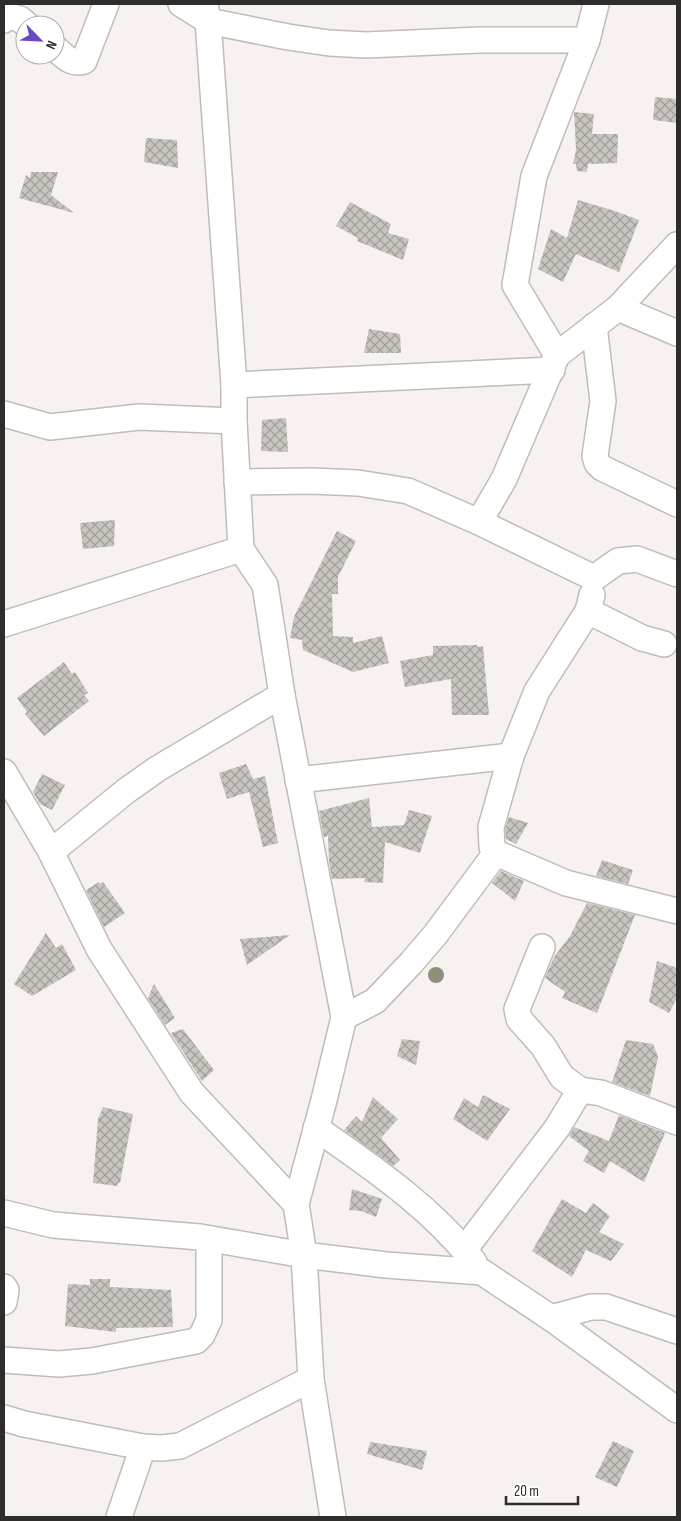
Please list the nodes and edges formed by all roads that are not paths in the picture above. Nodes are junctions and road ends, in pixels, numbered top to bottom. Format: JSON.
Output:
{"nodes":[{"id":1,"x":106,"y":4,"type":"edge"},
{"id":2,"x":181,"y":4,"type":"edge"},
{"id":3,"x":596,"y":4,"type":"edge"},
{"id":4,"x":206,"y":13,"type":"edge"},
{"id":5,"x":15,"y":18,"type":"edge"},
{"id":6,"x":4,"y":20,"type":"edge"},
{"id":7,"x":587,"y":40,"type":"junction"},
{"id":8,"x":65,"y":56,"type":"edge"},
{"id":9,"x":677,"y":245,"type":"edge"},
{"id":10,"x":618,"y":308,"type":"junction"},
{"id":11,"x":594,"y":326,"type":"junction"},
{"id":12,"x":677,"y":333,"type":"edge"},
{"id":13,"x":555,"y":362,"type":"junction"},
{"id":14,"x":234,"y":385,"type":"junction"},
{"id":15,"x":4,"y":414,"type":"edge"},
{"id":16,"x":234,"y":421,"type":"junction"},
{"id":17,"x":238,"y":482,"type":"junction"},
{"id":18,"x":677,"y":504,"type":"edge"},
{"id":19,"x":479,"y":522,"type":"junction"},
{"id":20,"x":242,"y":549,"type":"junction"},
{"id":21,"x":677,"y":574,"type":"edge"},
{"id":22,"x":594,"y":578,"type":"junction"},
{"id":23,"x":588,"y":611,"type":"junction"},
{"id":24,"x":4,"y":624,"type":"edge"},
{"id":25,"x":664,"y":644,"type":"dead end"},
{"id":26,"x":282,"y":695,"type":"junction"},
{"id":27,"x":511,"y":756,"type":"junction"},
{"id":28,"x":4,"y":772,"type":"edge"},
{"id":29,"x":298,"y":780,"type":"junction"},
{"id":30,"x":51,"y":852,"type":"junction"},
{"id":31,"x":496,"y":853,"type":"junction"},
{"id":32,"x":677,"y":911,"type":"edge"},
{"id":33,"x":542,"y":947,"type":"dead end"},
{"id":34,"x":344,"y":1017,"type":"junction"},
{"id":35,"x":580,"y":1090,"type":"junction"},
{"id":36,"x":677,"y":1122,"type":"edge"},
{"id":37,"x":316,"y":1128,"type":"junction"},
{"id":38,"x":296,"y":1204,"type":"junction"},
{"id":39,"x":4,"y":1213,"type":"edge"},
{"id":40,"x":208,"y":1239,"type":"junction"},
{"id":41,"x":464,"y":1250,"type":"junction"},
{"id":42,"x":304,"y":1255,"type":"junction"},
{"id":43,"x":482,"y":1272,"type":"junction"},
{"id":44,"x":4,"y":1287,"type":"edge"},
{"id":45,"x":4,"y":1302,"type":"edge"},
{"id":46,"x":551,"y":1318,"type":"junction"},
{"id":47,"x":677,"y":1331,"type":"edge"},
{"id":48,"x":4,"y":1360,"type":"edge"},
{"id":49,"x":311,"y":1378,"type":"junction"},
{"id":50,"x":677,"y":1410,"type":"edge"},
{"id":51,"x":4,"y":1418,"type":"edge"},
{"id":52,"x":143,"y":1447,"type":"junction"},
{"id":53,"x":119,"y":1517,"type":"edge"},
{"id":54,"x":333,"y":1517,"type":"edge"}],
"edges":[{"from":1,"to":8,"type":"street"},
{"from":2,"to":4,"type":"street"},
{"from":3,"to":7,"type":"street"},
{"from":4,"to":7,"type":"street"},
{"from":4,"to":14,"type":"street"},
{"from":5,"to":6,"type":"street"},
{"from":7,"to":13,"type":"street"},
{"from":9,"to":10,"type":"street"},
{"from":10,"to":11,"type":"street"},
{"from":10,"to":12,"type":"street"},
{"from":11,"to":13,"type":"street"},
{"from":11,"to":18,"type":"street"},
{"from":13,"to":14,"type":"street"},
{"from":13,"to":19,"type":"street"},
{"from":14,"to":16,"type":"street"},
{"from":15,"to":16,"type":"street"},
{"from":16,"to":17,"type":"street"},
{"from":17,"to":19,"type":"street"},
{"from":17,"to":20,"type":"street"},
{"from":19,"to":22,"type":"street"},
{"from":20,"to":24,"type":"street"},
{"from":20,"to":26,"type":"street"},
{"from":21,"to":22,"type":"street"},
{"from":22,"to":23,"type":"street"},
{"from":23,"to":25,"type":"street"},
{"from":23,"to":27,"type":"street"},
{"from":26,"to":29,"type":"street"},
{"from":26,"to":30,"type":"street"},
{"from":27,"to":29,"type":"street"},
{"from":27,"to":31,"type":"street"},
{"from":28,"to":30,"type":"street"},
{"from":29,"to":34,"type":"street"},
{"from":30,"to":38,"type":"street"},
{"from":31,"to":32,"type":"street"},
{"from":31,"to":34,"type":"street"},
{"from":33,"to":35,"type":"street"},
{"from":34,"to":37,"type":"street"},
{"from":35,"to":36,"type":"street"},
{"from":35,"to":41,"type":"street"},
{"from":37,"to":38,"type":"street"},
{"from":37,"to":41,"type":"street"},
{"from":38,"to":42,"type":"street"},
{"from":39,"to":40,"type":"street"},
{"from":40,"to":42,"type":"street"},
{"from":40,"to":48,"type":"street"},
{"from":41,"to":43,"type":"street"},
{"from":42,"to":43,"type":"street"},
{"from":42,"to":49,"type":"street"},
{"from":43,"to":46,"type":"street"},
{"from":44,"to":45,"type":"street"},
{"from":46,"to":47,"type":"street"},
{"from":46,"to":50,"type":"street"},
{"from":49,"to":52,"type":"street"},
{"from":49,"to":54,"type":"street"},
{"from":51,"to":52,"type":"street"},
{"from":52,"to":53,"type":"street"}]}
